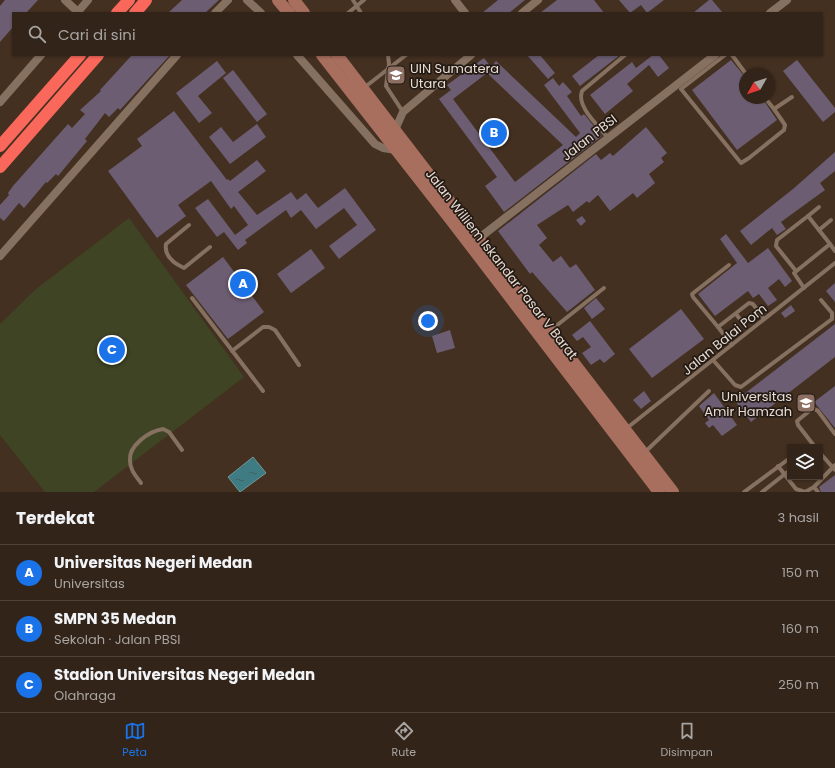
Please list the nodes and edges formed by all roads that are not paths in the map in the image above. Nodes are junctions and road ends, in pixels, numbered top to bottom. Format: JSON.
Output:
{"nodes":[{"id":1,"x":65,"y":0,"type":"edge"},
{"id":2,"x":88,"y":0,"type":"edge"},
{"id":3,"x":129,"y":0,"type":"edge"},
{"id":4,"x":146,"y":0,"type":"edge"},
{"id":5,"x":228,"y":0,"type":"edge"},
{"id":6,"x":247,"y":0,"type":"edge"},
{"id":7,"x":278,"y":0,"type":"edge"},
{"id":8,"x":294,"y":0,"type":"edge"},
{"id":9,"x":353,"y":0,"type":"edge"},
{"id":10,"x":364,"y":0,"type":"edge"},
{"id":11,"x":538,"y":0,"type":"edge"},
{"id":12,"x":787,"y":0,"type":"edge"},
{"id":13,"x":457,"y":1,"type":"edge"},
{"id":14,"x":357,"y":6,"type":"junction"},
{"id":15,"x":77,"y":12,"type":"edge"},
{"id":16,"x":118,"y":12,"type":"edge"},
{"id":17,"x":136,"y":12,"type":"edge"},
{"id":18,"x":216,"y":12,"type":"edge"},
{"id":19,"x":259,"y":12,"type":"edge"},
{"id":20,"x":288,"y":12,"type":"edge"},
{"id":21,"x":303,"y":12,"type":"edge"},
{"id":22,"x":349,"y":12,"type":"edge"},
{"id":23,"x":360,"y":12,"type":"edge"},
{"id":24,"x":464,"y":12,"type":"edge"},
{"id":25,"x":523,"y":12,"type":"edge"},
{"id":26,"x":771,"y":12,"type":"edge"},
{"id":27,"x":40,"y":56,"type":"edge"},
{"id":28,"x":79,"y":56,"type":"edge"},
{"id":29,"x":97,"y":56,"type":"edge"},
{"id":30,"x":177,"y":56,"type":"edge"},
{"id":31,"x":298,"y":56,"type":"edge"},
{"id":32,"x":323,"y":56,"type":"edge"},
{"id":33,"x":338,"y":56,"type":"edge"},
{"id":34,"x":388,"y":56,"type":"edge"},
{"id":35,"x":405,"y":56,"type":"edge"},
{"id":36,"x":470,"y":56,"type":"edge"},
{"id":37,"x":624,"y":56,"type":"edge"},
{"id":38,"x":714,"y":56,"type":"edge"},
{"id":39,"x":724,"y":56,"type":"edge"},
{"id":40,"x":733,"y":56,"type":"edge"},
{"id":41,"x":742,"y":68,"type":"edge"},
{"id":42,"x":387,"y":70,"type":"junction"},
{"id":43,"x":363,"y":89,"type":"junction"},
{"id":44,"x":792,"y":97,"type":"dead end"},
{"id":45,"x":0,"y":102,"type":"edge"},
{"id":46,"x":770,"y":104,"type":"edge"},
{"id":47,"x":774,"y":109,"type":"junction"},
{"id":48,"x":403,"y":112,"type":"junction"},
{"id":49,"x":395,"y":130,"type":"junction"},
{"id":50,"x":608,"y":138,"type":"junction"},
{"id":51,"x":0,"y":146,"type":"edge"},
{"id":52,"x":396,"y":150,"type":"junction"},
{"id":53,"x":0,"y":167,"type":"edge"},
{"id":54,"x":819,"y":207,"type":"dead end"},
{"id":55,"x":808,"y":216,"type":"junction"},
{"id":56,"x":831,"y":220,"type":"dead end"},
{"id":57,"x":189,"y":225,"type":"dead end"},
{"id":58,"x":819,"y":230,"type":"junction"},
{"id":59,"x":478,"y":239,"type":"junction"},
{"id":60,"x":830,"y":244,"type":"junction"},
{"id":61,"x":210,"y":247,"type":"dead end"},
{"id":62,"x":835,"y":251,"type":"edge"},
{"id":63,"x":0,"y":256,"type":"edge"},
{"id":64,"x":835,"y":263,"type":"edge"},
{"id":65,"x":729,"y":265,"type":"dead end"},
{"id":66,"x":796,"y":271,"type":"junction"},
{"id":67,"x":604,"y":288,"type":"dead end"},
{"id":68,"x":804,"y":288,"type":"junction"},
{"id":69,"x":192,"y":298,"type":"dead end"},
{"id":70,"x":821,"y":300,"type":"dead end"},
{"id":71,"x":736,"y":314,"type":"junction"},
{"id":72,"x":764,"y":319,"type":"junction"},
{"id":73,"x":743,"y":323,"type":"dead end"},
{"id":74,"x":718,"y":327,"type":"junction"},
{"id":75,"x":549,"y":331,"type":"junction"},
{"id":76,"x":732,"y":345,"type":"junction"},
{"id":77,"x":555,"y":347,"type":"junction"},
{"id":78,"x":232,"y":351,"type":"junction"},
{"id":79,"x":713,"y":360,"type":"junction"},
{"id":80,"x":300,"y":365,"type":"dead end"},
{"id":81,"x":263,"y":391,"type":"dead end"},
{"id":82,"x":709,"y":391,"type":"dead end"},
{"id":83,"x":621,"y":433,"type":"junction"},
{"id":84,"x":835,"y":434,"type":"edge"},
{"id":85,"x":812,"y":444,"type":"edge"},
{"id":86,"x":182,"y":450,"type":"dead end"},
{"id":87,"x":643,"y":454,"type":"junction"},
{"id":88,"x":823,"y":456,"type":"edge"},
{"id":89,"x":787,"y":460,"type":"edge"},
{"id":90,"x":778,"y":466,"type":"junction"},
{"id":91,"x":834,"y":468,"type":"edge"},
{"id":92,"x":787,"y":472,"type":"edge"},
{"id":93,"x":784,"y":475,"type":"junction"},
{"id":94,"x":141,"y":483,"type":"dead end"},
{"id":95,"x":814,"y":486,"type":"junction"},
{"id":96,"x":659,"y":492,"type":"edge"},
{"id":97,"x":673,"y":492,"type":"edge"},
{"id":98,"x":744,"y":492,"type":"edge"},
{"id":99,"x":762,"y":492,"type":"edge"},
{"id":100,"x":818,"y":492,"type":"edge"}],
"edges":[{"from":1,"to":15,"type":"street"},
{"from":2,"to":15,"type":"street"},
{"from":3,"to":16,"type":"highway"},
{"from":4,"to":17,"type":"highway"},
{"from":5,"to":18,"type":"street"},
{"from":6,"to":19,"type":"street"},
{"from":7,"to":20,"type":"street"},
{"from":8,"to":21,"type":"street"},
{"from":9,"to":14,"type":"lane"},
{"from":10,"to":14,"type":"lane"},
{"from":11,"to":25,"type":"street"},
{"from":12,"to":26,"type":"street"},
{"from":13,"to":24,"type":"street"},
{"from":14,"to":22,"type":"lane"},
{"from":14,"to":23,"type":"lane"},
{"from":27,"to":45,"type":"street"},
{"from":28,"to":51,"type":"highway"},
{"from":29,"to":53,"type":"highway"},
{"from":30,"to":63,"type":"street"},
{"from":31,"to":52,"type":"street"},
{"from":32,"to":52,"type":"street","name":"Jalan Williem Iskandar Pasar V Barat"},
{"from":33,"to":43,"type":"street","name":"Jalan Williem Iskandar Pasar V Barat"},
{"from":34,"to":42,"type":"lane"},
{"from":35,"to":42,"type":"lane"},
{"from":36,"to":48,"type":"street"},
{"from":37,"to":50,"type":"lane"},
{"from":38,"to":50,"type":"street","name":"Jalan PBSI"},
{"from":39,"to":47,"type":"lane"},
{"from":40,"to":41,"type":"lane"},
{"from":42,"to":43,"type":"lane"},
{"from":42,"to":48,"type":"lane"},
{"from":43,"to":49,"type":"street","name":"Jalan Williem Iskandar Pasar V Barat"},
{"from":44,"to":47,"type":"lane"},
{"from":46,"to":47,"type":"lane"},
{"from":48,"to":49,"type":"street"},
{"from":49,"to":59,"type":"street","name":"Jalan Williem Iskandar Pasar V Barat"},
{"from":50,"to":59,"type":"street","name":"Jalan PBSI"},
{"from":52,"to":77,"type":"street","name":"Jalan Williem Iskandar Pasar V Barat"},
{"from":54,"to":55,"type":"lane"},
{"from":55,"to":58,"type":"lane"},
{"from":55,"to":66,"type":"lane"},
{"from":56,"to":58,"type":"lane"},
{"from":57,"to":61,"type":"lane"},
{"from":58,"to":60,"type":"lane"},
{"from":59,"to":75,"type":"street","name":"Jalan Williem Iskandar Pasar V Barat"},
{"from":60,"to":62,"type":"lane"},
{"from":60,"to":66,"type":"lane"},
{"from":64,"to":68,"type":"lane","name":"Jalan Balai Pom"},
{"from":65,"to":74,"type":"lane"},
{"from":66,"to":68,"type":"lane"},
{"from":67,"to":75,"type":"lane"},
{"from":68,"to":72,"type":"lane","name":"Jalan Balai Pom"},
{"from":69,"to":78,"type":"lane"},
{"from":70,"to":79,"type":"lane"},
{"from":71,"to":72,"type":"lane"},
{"from":71,"to":73,"type":"lane"},
{"from":71,"to":74,"type":"lane"},
{"from":72,"to":76,"type":"lane","name":"Jalan Balai Pom"},
{"from":74,"to":76,"type":"lane"},
{"from":75,"to":77,"type":"street","name":"Jalan Williem Iskandar Pasar V Barat"},
{"from":76,"to":79,"type":"lane","name":"Jalan Balai Pom"},
{"from":77,"to":83,"type":"street","name":"Jalan Williem Iskandar Pasar V Barat"},
{"from":78,"to":80,"type":"lane"},
{"from":78,"to":81,"type":"lane"},
{"from":79,"to":83,"type":"lane","name":"Jalan Balai Pom"},
{"from":82,"to":87,"type":"lane"},
{"from":83,"to":87,"type":"street","name":"Jalan Williem Iskandar Pasar V Barat"},
{"from":83,"to":96,"type":"street","name":"Jalan Williem Iskandar Pasar V Barat"},
{"from":84,"to":85,"type":"lane"},
{"from":86,"to":94,"type":"lane"},
{"from":87,"to":97,"type":"street","name":"Jalan Williem Iskandar Pasar V Barat"},
{"from":88,"to":91,"type":"lane"},
{"from":89,"to":90,"type":"lane"},
{"from":90,"to":93,"type":"lane"},
{"from":90,"to":98,"type":"lane"},
{"from":91,"to":95,"type":"lane"},
{"from":92,"to":93,"type":"lane"},
{"from":93,"to":95,"type":"lane"},
{"from":93,"to":99,"type":"lane"},
{"from":95,"to":100,"type":"lane"}]}
